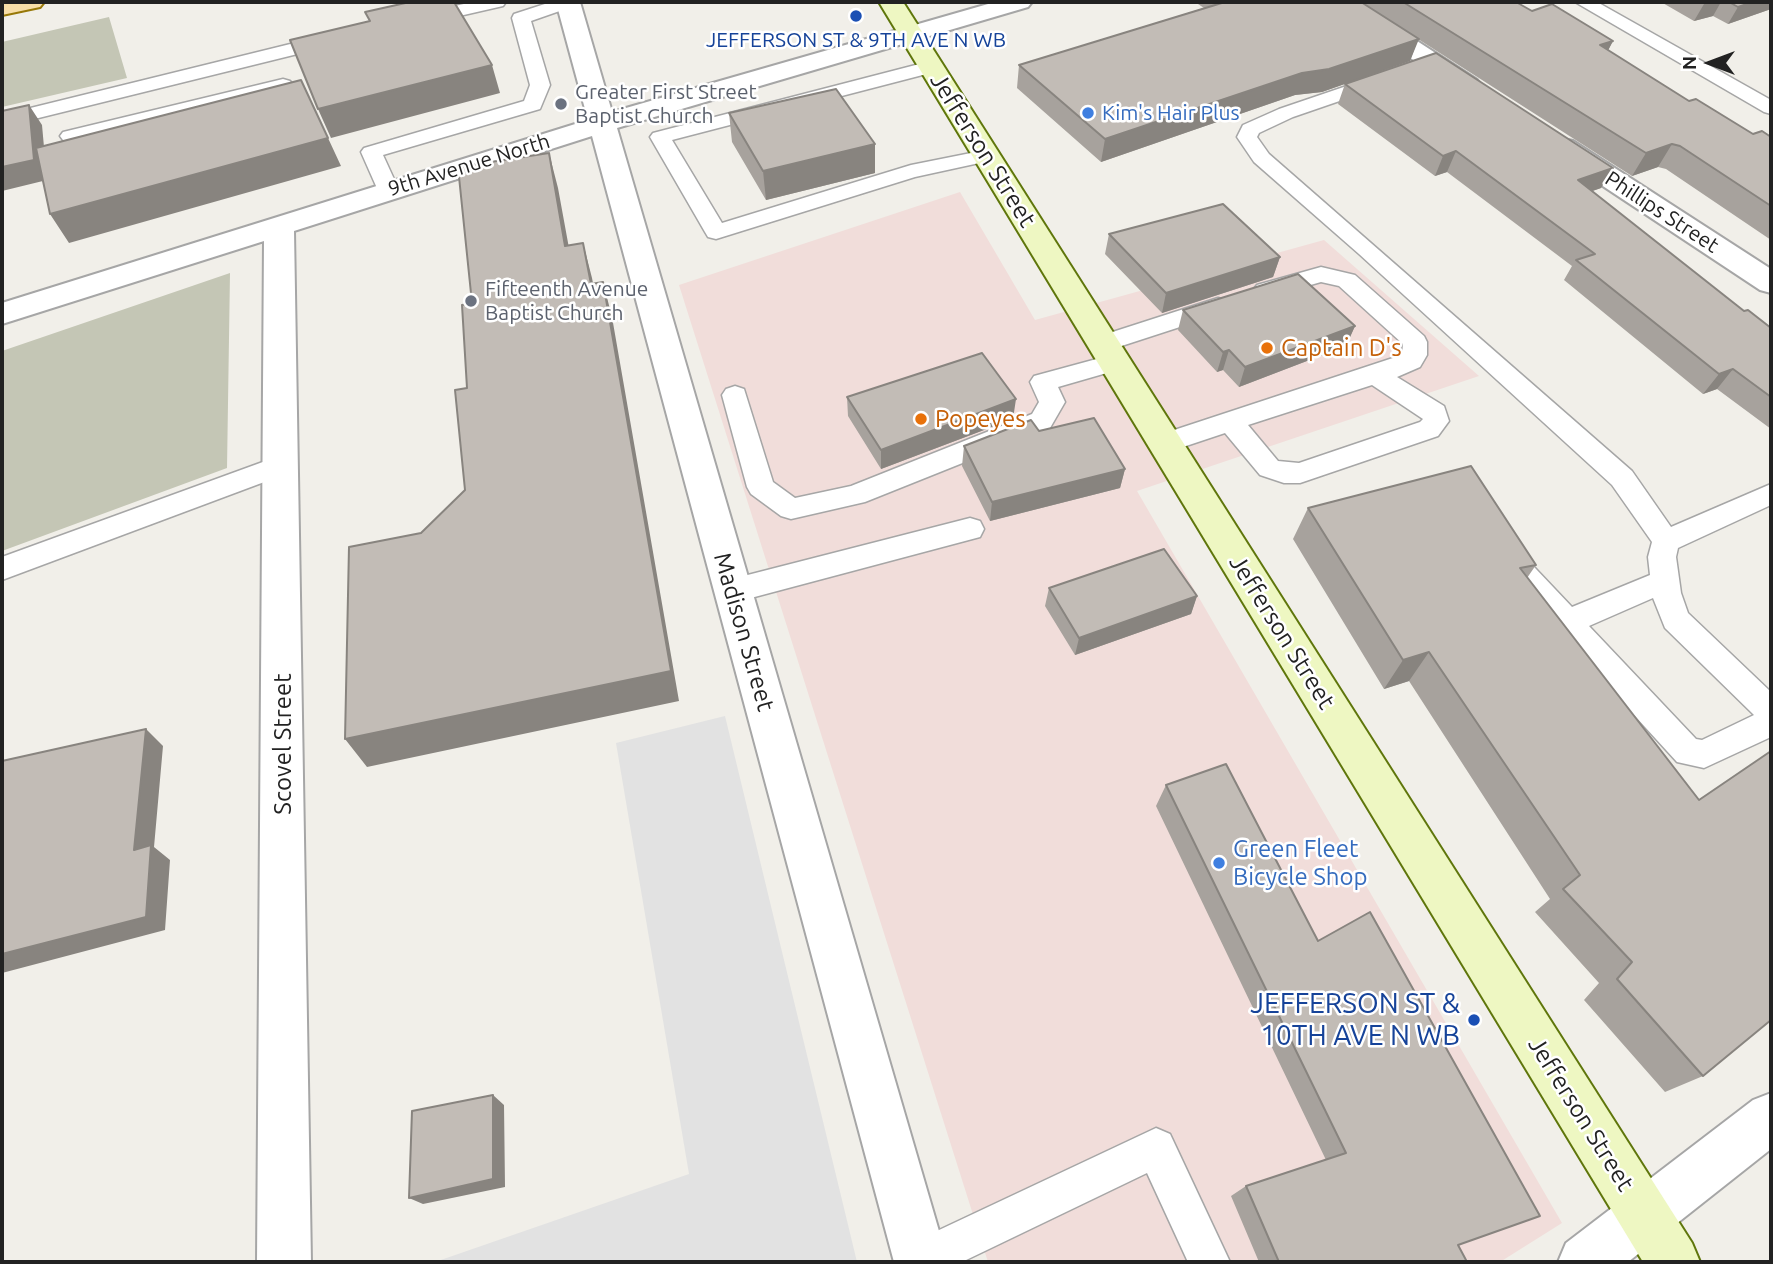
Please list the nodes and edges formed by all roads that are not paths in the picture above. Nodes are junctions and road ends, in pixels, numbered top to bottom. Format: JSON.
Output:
{"nodes":[{"id":1,"x":32,"y":2,"type":"edge"},
{"id":2,"x":497,"y":2,"type":"edge"},
{"id":3,"x":568,"y":2,"type":"edge"},
{"id":4,"x":891,"y":2,"type":"edge"},
{"id":5,"x":1020,"y":2,"type":"edge"},
{"id":6,"x":1341,"y":2,"type":"edge"},
{"id":7,"x":1584,"y":2,"type":"edge"},
{"id":8,"x":2,"y":8,"type":"edge"},
{"id":9,"x":397,"y":24,"type":"edge"},
{"id":10,"x":910,"y":33,"type":"junction"},
{"id":11,"x":345,"y":36,"type":"edge"},
{"id":12,"x":1433,"y":62,"type":"junction"},
{"id":13,"x":931,"y":67,"type":"junction"},
{"id":14,"x":149,"y":84,"type":"junction"},
{"id":15,"x":283,"y":85,"type":"edge"},
{"id":16,"x":1491,"y":100,"type":"edge"},
{"id":17,"x":1771,"y":108,"type":"edge"},
{"id":18,"x":159,"y":115,"type":"junction"},
{"id":19,"x":2,"y":121,"type":"edge"},
{"id":20,"x":601,"y":124,"type":"junction"},
{"id":21,"x":1538,"y":131,"type":"edge"},
{"id":22,"x":70,"y":136,"type":"edge"},
{"id":23,"x":986,"y":156,"type":"junction"},
{"id":24,"x":388,"y":190,"type":"junction"},
{"id":25,"x":279,"y":226,"type":"junction"},
{"id":26,"x":1771,"y":283,"type":"edge"},
{"id":27,"x":2,"y":314,"type":"edge"},
{"id":28,"x":1109,"y":353,"type":"junction"},
{"id":29,"x":1375,"y":375,"type":"junction"},
{"id":30,"x":735,"y":395,"type":"dead end"},
{"id":31,"x":1231,"y":422,"type":"junction"},
{"id":32,"x":1164,"y":443,"type":"junction"},
{"id":33,"x":282,"y":465,"type":"junction"},
{"id":34,"x":1771,"y":494,"type":"edge"},
{"id":35,"x":970,"y":529,"type":"dead end"},
{"id":36,"x":1666,"y":541,"type":"junction"},
{"id":37,"x":1506,"y":556,"type":"edge"},
{"id":38,"x":2,"y":569,"type":"edge"},
{"id":39,"x":1665,"y":581,"type":"junction"},
{"id":40,"x":732,"y":591,"type":"junction"},
{"id":41,"x":1567,"y":622,"type":"junction"},
{"id":42,"x":1771,"y":712,"type":"edge"},
{"id":43,"x":1771,"y":722,"type":"edge"},
{"id":44,"x":1771,"y":1118,"type":"edge"},
{"id":45,"x":1645,"y":1217,"type":"junction"},
{"id":46,"x":285,"y":1262,"type":"edge"},
{"id":47,"x":920,"y":1262,"type":"edge"},
{"id":48,"x":1209,"y":1262,"type":"edge"},
{"id":49,"x":1585,"y":1262,"type":"edge"},
{"id":50,"x":1673,"y":1262,"type":"edge"}],
"edges":[{"from":1,"to":8,"type":"main road"},
{"from":2,"to":9,"type":"lane"},
{"from":3,"to":20,"type":"street","name":"Madison Street"},
{"from":3,"to":24,"type":"lane"},
{"from":4,"to":10,"type":"main road","name":"Jefferson Street"},
{"from":5,"to":10,"type":"street","name":"9th Avenue North"},
{"from":6,"to":12,"type":"street"},
{"from":7,"to":17,"type":"lane"},
{"from":10,"to":13,"type":"main road","name":"Jefferson Street"},
{"from":10,"to":20,"type":"street","name":"9th Avenue North"},
{"from":11,"to":14,"type":"lane"},
{"from":12,"to":16,"type":"street"},
{"from":12,"to":36,"type":"lane"},
{"from":13,"to":23,"type":"main road","name":"Jefferson Street"},
{"from":13,"to":23,"type":"lane"},
{"from":14,"to":18,"type":"lane"},
{"from":14,"to":19,"type":"lane"},
{"from":15,"to":18,"type":"lane"},
{"from":18,"to":22,"type":"lane"},
{"from":20,"to":24,"type":"street","name":"9th Avenue North"},
{"from":20,"to":40,"type":"street","name":"Madison Street"},
{"from":21,"to":26,"type":"street","name":"Phillips Street"},
{"from":23,"to":28,"type":"main road","name":"Jefferson Street"},
{"from":24,"to":25,"type":"street","name":"9th Avenue North"},
{"from":25,"to":27,"type":"street","name":"9th Avenue North"},
{"from":25,"to":33,"type":"street","name":"Scovel Street"},
{"from":28,"to":29,"type":"lane"},
{"from":28,"to":30,"type":"lane"},
{"from":28,"to":32,"type":"main road","name":"Jefferson Street"},
{"from":29,"to":31,"type":"lane"},
{"from":29,"to":31,"type":"lane"},
{"from":31,"to":32,"type":"lane"},
{"from":32,"to":45,"type":"main road","name":"Jefferson Street"},
{"from":33,"to":38,"type":"lane"},
{"from":33,"to":46,"type":"street","name":"Scovel Street"},
{"from":34,"to":36,"type":"lane"},
{"from":35,"to":40,"type":"lane"},
{"from":36,"to":39,"type":"lane"},
{"from":37,"to":41,"type":"lane"},
{"from":39,"to":41,"type":"lane"},
{"from":39,"to":42,"type":"lane"},
{"from":40,"to":47,"type":"street","name":"Madison Street"},
{"from":41,"to":43,"type":"lane"},
{"from":44,"to":45,"type":"street"},
{"from":45,"to":49,"type":"street"},
{"from":45,"to":50,"type":"main road","name":"Jefferson Street"},
{"from":47,"to":48,"type":"lane"}]}
